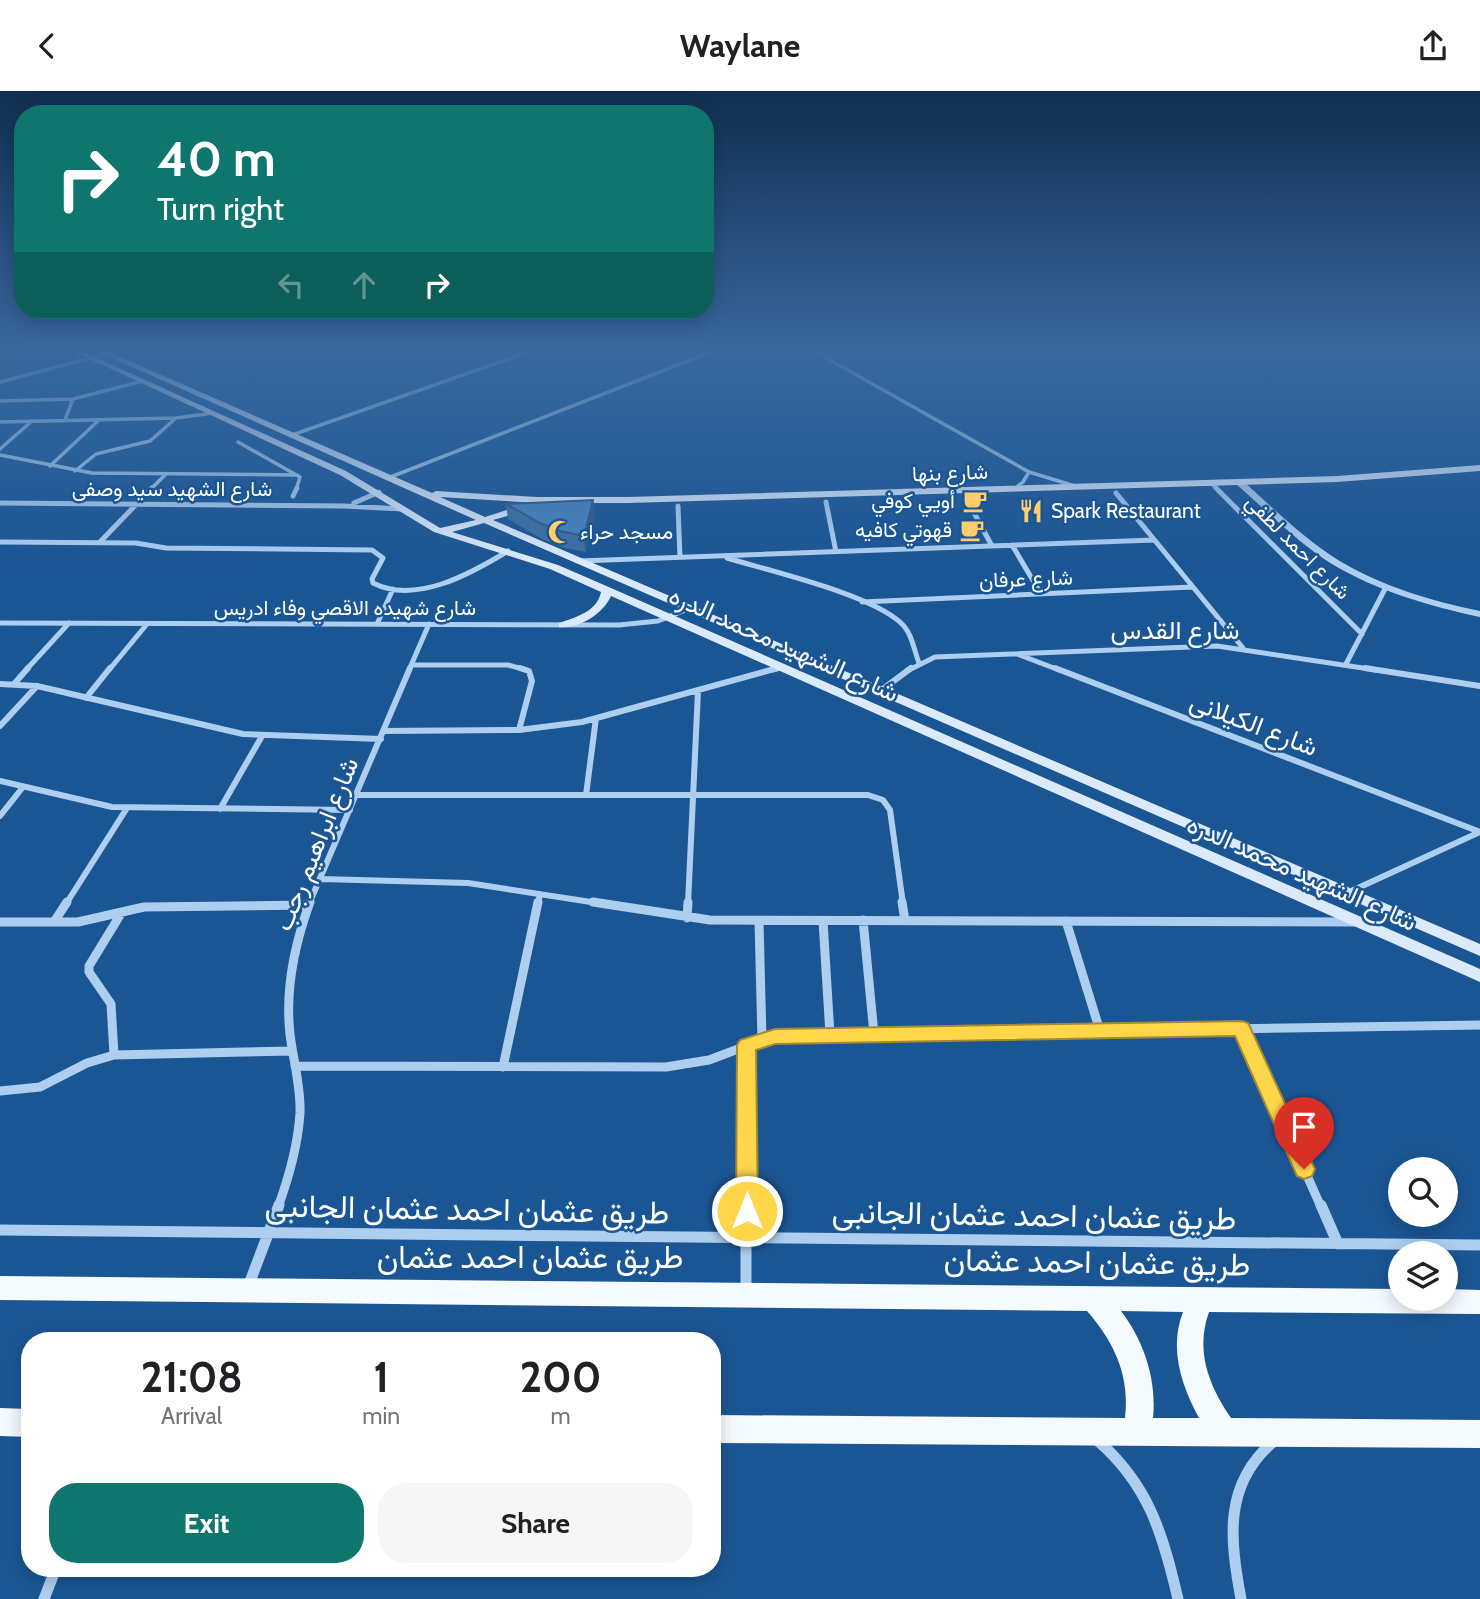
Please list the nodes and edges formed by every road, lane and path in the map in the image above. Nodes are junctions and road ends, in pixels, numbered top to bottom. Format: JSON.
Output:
{"nodes":[{"id":1,"x":53,"y":420,"type":"edge"},
{"id":2,"x":99,"y":420,"type":"edge"},
{"id":3,"x":173,"y":420,"type":"edge"},
{"id":4,"x":230,"y":420,"type":"edge"},
{"id":5,"x":258,"y":420,"type":"edge"},
{"id":6,"x":334,"y":420,"type":"edge"},
{"id":7,"x":536,"y":420,"type":"edge"},
{"id":8,"x":937,"y":420,"type":"edge"},
{"id":9,"x":33,"y":421,"type":"junction"},
{"id":10,"x":0,"y":422,"type":"edge"},
{"id":11,"x":292,"y":435,"type":"junction"},
{"id":12,"x":238,"y":442,"type":"dead end"},
{"id":13,"x":0,"y":449,"type":"edge"},
{"id":14,"x":0,"y":455,"type":"edge"},
{"id":15,"x":50,"y":465,"type":"junction"},
{"id":16,"x":361,"y":466,"type":"junction"},
{"id":17,"x":1480,"y":468,"type":"edge"},
{"id":18,"x":75,"y":471,"type":"junction"},
{"id":19,"x":1029,"y":472,"type":"junction"},
{"id":20,"x":343,"y":473,"type":"junction"},
{"id":21,"x":166,"y":474,"type":"junction"},
{"id":22,"x":297,"y":475,"type":"junction"},
{"id":23,"x":1480,"y":477,"type":"edge"},
{"id":24,"x":388,"y":478,"type":"junction"},
{"id":25,"x":1239,"y":482,"type":"junction"},
{"id":26,"x":1079,"y":487,"type":"junction"},
{"id":27,"x":1215,"y":487,"type":"junction"},
{"id":28,"x":1014,"y":489,"type":"junction"},
{"id":29,"x":1247,"y":489,"type":"junction"},
{"id":30,"x":379,"y":492,"type":"junction"},
{"id":31,"x":421,"y":493,"type":"junction"},
{"id":32,"x":1116,"y":493,"type":"junction"},
{"id":33,"x":293,"y":496,"type":"dead end"},
{"id":34,"x":966,"y":498,"type":"junction"},
{"id":35,"x":826,"y":502,"type":"junction"},
{"id":36,"x":0,"y":503,"type":"edge"},
{"id":37,"x":136,"y":505,"type":"junction"},
{"id":38,"x":344,"y":506,"type":"junction"},
{"id":39,"x":678,"y":506,"type":"junction"},
{"id":40,"x":402,"y":509,"type":"junction"},
{"id":41,"x":485,"y":521,"type":"junction"},
{"id":42,"x":437,"y":530,"type":"junction"},
{"id":43,"x":1154,"y":540,"type":"junction"},
{"id":44,"x":0,"y":543,"type":"edge"},
{"id":45,"x":99,"y":543,"type":"junction"},
{"id":46,"x":1012,"y":545,"type":"junction"},
{"id":47,"x":992,"y":546,"type":"junction"},
{"id":48,"x":508,"y":551,"type":"junction"},
{"id":49,"x":836,"y":552,"type":"junction"},
{"id":50,"x":721,"y":556,"type":"junction"},
{"id":51,"x":680,"y":558,"type":"junction"},
{"id":52,"x":579,"y":561,"type":"junction"},
{"id":53,"x":1192,"y":587,"type":"junction"},
{"id":54,"x":1386,"y":587,"type":"junction"},
{"id":55,"x":393,"y":589,"type":"junction"},
{"id":56,"x":607,"y":590,"type":"junction"},
{"id":57,"x":1041,"y":594,"type":"junction"},
{"id":58,"x":862,"y":601,"type":"junction"},
{"id":59,"x":688,"y":609,"type":"junction"},
{"id":60,"x":1480,"y":614,"type":"edge"},
{"id":61,"x":670,"y":618,"type":"junction"},
{"id":62,"x":0,"y":623,"type":"edge"},
{"id":63,"x":69,"y":623,"type":"junction"},
{"id":64,"x":147,"y":624,"type":"junction"},
{"id":65,"x":377,"y":624,"type":"junction"},
{"id":66,"x":429,"y":624,"type":"junction"},
{"id":67,"x":563,"y":625,"type":"junction"},
{"id":68,"x":1362,"y":634,"type":"junction"},
{"id":69,"x":1243,"y":648,"type":"junction"},
{"id":70,"x":1014,"y":653,"type":"junction"},
{"id":71,"x":919,"y":663,"type":"junction"},
{"id":72,"x":1346,"y":664,"type":"junction"},
{"id":73,"x":412,"y":665,"type":"junction"},
{"id":74,"x":780,"y":668,"type":"junction"},
{"id":75,"x":0,"y":684,"type":"edge"},
{"id":76,"x":14,"y":684,"type":"junction"},
{"id":77,"x":1480,"y":685,"type":"edge"},
{"id":78,"x":37,"y":686,"type":"junction"},
{"id":79,"x":698,"y":691,"type":"junction"},
{"id":80,"x":879,"y":692,"type":"junction"},
{"id":81,"x":86,"y":698,"type":"junction"},
{"id":82,"x":596,"y":718,"type":"junction"},
{"id":83,"x":0,"y":726,"type":"edge"},
{"id":84,"x":519,"y":730,"type":"junction"},
{"id":85,"x":382,"y":735,"type":"junction"},
{"id":86,"x":262,"y":736,"type":"junction"},
{"id":87,"x":0,"y":781,"type":"edge"},
{"id":88,"x":23,"y":787,"type":"junction"},
{"id":89,"x":357,"y":795,"type":"junction"},
{"id":90,"x":586,"y":795,"type":"junction"},
{"id":91,"x":694,"y":795,"type":"junction"},
{"id":92,"x":127,"y":808,"type":"junction"},
{"id":93,"x":220,"y":809,"type":"junction"},
{"id":94,"x":350,"y":810,"type":"junction"},
{"id":95,"x":0,"y":816,"type":"edge"},
{"id":96,"x":1480,"y":832,"type":"edge"},
{"id":97,"x":321,"y":879,"type":"junction"},
{"id":98,"x":1347,"y":893,"type":"junction"},
{"id":99,"x":540,"y":894,"type":"junction"},
{"id":100,"x":309,"y":905,"type":"junction"},
{"id":101,"x":122,"y":912,"type":"junction"},
{"id":102,"x":687,"y":918,"type":"junction"},
{"id":103,"x":759,"y":921,"type":"junction"},
{"id":104,"x":823,"y":921,"type":"junction"},
{"id":105,"x":863,"y":921,"type":"junction"},
{"id":106,"x":905,"y":921,"type":"junction"},
{"id":107,"x":1066,"y":921,"type":"junction"},
{"id":108,"x":0,"y":922,"type":"edge"},
{"id":109,"x":54,"y":922,"type":"junction"},
{"id":110,"x":1358,"y":922,"type":"junction"},
{"id":111,"x":1480,"y":950,"type":"edge"},
{"id":112,"x":1480,"y":977,"type":"edge"},
{"id":113,"x":1480,"y":1025,"type":"edge"},
{"id":114,"x":1242,"y":1029,"type":"junction"},
{"id":115,"x":1100,"y":1031,"type":"junction"},
{"id":116,"x":874,"y":1034,"type":"junction"},
{"id":117,"x":830,"y":1035,"type":"junction"},
{"id":118,"x":762,"y":1039,"type":"junction"},
{"id":119,"x":746,"y":1045,"type":"junction"},
{"id":120,"x":292,"y":1051,"type":"junction"},
{"id":121,"x":114,"y":1055,"type":"junction"},
{"id":122,"x":295,"y":1066,"type":"junction"},
{"id":123,"x":503,"y":1067,"type":"junction"},
{"id":124,"x":0,"y":1091,"type":"edge"},
{"id":125,"x":0,"y":1230,"type":"edge"},
{"id":126,"x":267,"y":1233,"type":"junction"},
{"id":127,"x":747,"y":1238,"type":"junction"},
{"id":128,"x":1338,"y":1244,"type":"junction"},
{"id":129,"x":1480,"y":1245,"type":"edge"},
{"id":130,"x":0,"y":1288,"type":"edge"},
{"id":131,"x":247,"y":1290,"type":"junction"},
{"id":132,"x":746,"y":1294,"type":"junction"},
{"id":133,"x":1092,"y":1297,"type":"junction"},
{"id":134,"x":1201,"y":1299,"type":"junction"},
{"id":135,"x":1480,"y":1302,"type":"edge"},
{"id":136,"x":0,"y":1422,"type":"edge"},
{"id":137,"x":21,"y":1423,"type":"edge"},
{"id":138,"x":721,"y":1429,"type":"edge"},
{"id":139,"x":1086,"y":1432,"type":"junction"},
{"id":140,"x":1136,"y":1433,"type":"junction"},
{"id":141,"x":1224,"y":1433,"type":"junction"},
{"id":142,"x":1286,"y":1434,"type":"junction"},
{"id":143,"x":1480,"y":1434,"type":"edge"},
{"id":144,"x":53,"y":1577,"type":"edge"},
{"id":145,"x":44,"y":1599,"type":"edge"},
{"id":146,"x":1178,"y":1599,"type":"edge"},
{"id":147,"x":1241,"y":1599,"type":"edge"}],
"edges":[{"from":1,"to":9,"type":"street"},
{"from":2,"to":15,"type":"street"},
{"from":3,"to":18,"type":"street"},
{"from":4,"to":20,"type":"main road","name":"شارع الشهيد محمد الدره"},
{"from":5,"to":11,"type":"main road","name":"شارع الشهيد محمد الدره"},
{"from":6,"to":11,"type":"street"},
{"from":7,"to":24,"type":"street"},
{"from":8,"to":19,"type":"street"},
{"from":9,"to":10,"type":"street"},
{"from":9,"to":13,"type":"street"},
{"from":11,"to":16,"type":"main road","name":"شارع الشهيد محمد الدره"},
{"from":12,"to":22,"type":"street"},
{"from":14,"to":15,"type":"street"},
{"from":15,"to":18,"type":"street"},
{"from":16,"to":20,"type":"main road"},
{"from":16,"to":24,"type":"main road","name":"شارع الشهيد محمد الدره"},
{"from":17,"to":25,"type":"main road","name":"شارع بنها"},
{"from":18,"to":21,"type":"street"},
{"from":19,"to":26,"type":"street"},
{"from":19,"to":28,"type":"street"},
{"from":20,"to":30,"type":"main road","name":"شارع الشهيد محمد الدره"},
{"from":21,"to":22,"type":"street"},
{"from":21,"to":37,"type":"street"},
{"from":22,"to":33,"type":"street"},
{"from":23,"to":29,"type":"main road","name":"شارع بنها"},
{"from":24,"to":31,"type":"main road","name":"شارع الشهيد محمد الدره"},
{"from":25,"to":27,"type":"main road","name":"شارع بنها"},
{"from":25,"to":29,"type":"street"},
{"from":26,"to":27,"type":"main road","name":"شارع بنها"},
{"from":26,"to":28,"type":"main road","name":"شارع بنها"},
{"from":27,"to":29,"type":"main road","name":"شارع بنها"},
{"from":27,"to":32,"type":"main road","name":"شارع بنها"},
{"from":27,"to":68,"type":"street","name":"شارع احمد لطفي"},
{"from":28,"to":31,"type":"main road","name":"شارع بنها"},
{"from":29,"to":54,"type":"street"},
{"from":30,"to":38,"type":"street","name":"شارع الشهيد سيد وصفى"},
{"from":30,"to":40,"type":"main road","name":"شارع الشهيد محمد الدره"},
{"from":31,"to":41,"type":"main road","name":"شارع الشهيد محمد الدره"},
{"from":32,"to":34,"type":"main road","name":"شارع بنها"},
{"from":32,"to":43,"type":"street"},
{"from":34,"to":35,"type":"main road","name":"شارع بنها"},
{"from":34,"to":47,"type":"street"},
{"from":35,"to":39,"type":"main road","name":"شارع بنها"},
{"from":35,"to":49,"type":"street"},
{"from":36,"to":37,"type":"street","name":"شارع الشهيد سيد وصفى"},
{"from":37,"to":38,"type":"street","name":"شارع الشهيد سيد وصفى"},
{"from":37,"to":45,"type":"street"},
{"from":38,"to":40,"type":"street","name":"شارع الشهيد سيد وصفى"},
{"from":39,"to":41,"type":"main road","name":"شارع بنها"},
{"from":39,"to":51,"type":"street"},
{"from":40,"to":42,"type":"main road","name":"شارع الشهيد محمد الدره"},
{"from":41,"to":42,"type":"main road","name":"شارع بنها"},
{"from":41,"to":52,"type":"main road","name":"شارع الشهيد محمد الدره"},
{"from":42,"to":48,"type":"main road","name":"شارع الشهيد محمد الدره"},
{"from":43,"to":46,"type":"street"},
{"from":43,"to":53,"type":"street"},
{"from":44,"to":45,"type":"street"},
{"from":45,"to":55,"type":"street"},
{"from":46,"to":47,"type":"street"},
{"from":46,"to":57,"type":"street"},
{"from":47,"to":49,"type":"street"},
{"from":48,"to":55,"type":"street"},
{"from":48,"to":56,"type":"main road","name":"شارع الشهيد محمد الدره"},
{"from":49,"to":50,"type":"street"},
{"from":50,"to":51,"type":"street"},
{"from":50,"to":58,"type":"street"},
{"from":51,"to":52,"type":"street"},
{"from":52,"to":59,"type":"main road","name":"شارع الشهيد محمد الدره"},
{"from":53,"to":57,"type":"street","name":"شارع عرفان"},
{"from":53,"to":69,"type":"street"},
{"from":54,"to":60,"type":"street"},
{"from":54,"to":68,"type":"street"},
{"from":55,"to":65,"type":"street"},
{"from":56,"to":61,"type":"main road","name":"شارع الشهيد محمد الدره"},
{"from":56,"to":67,"type":"main road"},
{"from":57,"to":58,"type":"street","name":"شارع عرفان"},
{"from":58,"to":71,"type":"street"},
{"from":59,"to":61,"type":"street","name":"شارع شهيده الاقصي وفاء ادريس"},
{"from":59,"to":80,"type":"main road","name":"شارع الشهيد محمد الدره"},
{"from":61,"to":67,"type":"street","name":"شارع شهيده الاقصي وفاء ادريس"},
{"from":61,"to":74,"type":"main road","name":"شارع الشهيد محمد الدره"},
{"from":62,"to":63,"type":"street","name":"شارع شهيده الاقصي وفاء ادريس"},
{"from":63,"to":64,"type":"street","name":"شارع شهيده الاقصي وفاء ادريس"},
{"from":63,"to":76,"type":"street"},
{"from":64,"to":65,"type":"street","name":"شارع شهيده الاقصي وفاء ادريس"},
{"from":64,"to":81,"type":"street"},
{"from":65,"to":66,"type":"street","name":"شارع شهيده الاقصي وفاء ادريس"},
{"from":66,"to":67,"type":"street","name":"شارع شهيده الاقصي وفاء ادريس"},
{"from":66,"to":73,"type":"street","name":"شارع ابراهيم رجب"},
{"from":68,"to":72,"type":"street"},
{"from":69,"to":70,"type":"street","name":"شارع القدس"},
{"from":69,"to":72,"type":"street","name":"شارع القدس"},
{"from":70,"to":71,"type":"street","name":"شارع القدس"},
{"from":70,"to":96,"type":"street","name":"شارع الكيلانى"},
{"from":71,"to":80,"type":"street","name":"شارع القدس"},
{"from":72,"to":77,"type":"street","name":"شارع القدس"},
{"from":73,"to":84,"type":"street"},
{"from":73,"to":85,"type":"street","name":"شارع ابراهيم رجب"},
{"from":74,"to":79,"type":"street"},
{"from":74,"to":110,"type":"main road","name":"شارع الشهيد محمد الدره"},
{"from":75,"to":76,"type":"street"},
{"from":76,"to":78,"type":"street"},
{"from":78,"to":81,"type":"street"},
{"from":78,"to":83,"type":"street"},
{"from":79,"to":82,"type":"street"},
{"from":79,"to":91,"type":"street"},
{"from":80,"to":98,"type":"main road","name":"شارع الشهيد محمد الدره"},
{"from":81,"to":86,"type":"street"},
{"from":82,"to":84,"type":"street"},
{"from":82,"to":90,"type":"street"},
{"from":84,"to":85,"type":"street"},
{"from":85,"to":86,"type":"street"},
{"from":85,"to":89,"type":"street","name":"شارع ابراهيم رجب"},
{"from":86,"to":93,"type":"street"},
{"from":87,"to":88,"type":"street"},
{"from":88,"to":92,"type":"street"},
{"from":88,"to":95,"type":"street"},
{"from":89,"to":90,"type":"street"},
{"from":89,"to":94,"type":"street","name":"شارع ابراهيم رجب"},
{"from":90,"to":91,"type":"street"},
{"from":91,"to":102,"type":"street"},
{"from":91,"to":106,"type":"street"},
{"from":92,"to":93,"type":"street"},
{"from":92,"to":109,"type":"street"},
{"from":93,"to":94,"type":"street"},
{"from":94,"to":97,"type":"street","name":"شارع ابراهيم رجب"},
{"from":96,"to":98,"type":"street"},
{"from":97,"to":99,"type":"street"},
{"from":97,"to":100,"type":"street","name":"شارع ابراهيم رجب"},
{"from":98,"to":111,"type":"main road","name":"شارع الشهيد محمد الدره"},
{"from":99,"to":102,"type":"street"},
{"from":99,"to":123,"type":"street"},
{"from":100,"to":101,"type":"street"},
{"from":100,"to":120,"type":"street","name":"شارع ابراهيم رجب"},
{"from":101,"to":109,"type":"street"},
{"from":101,"to":121,"type":"street"},
{"from":102,"to":103,"type":"street"},
{"from":103,"to":104,"type":"street"},
{"from":103,"to":118,"type":"street"},
{"from":104,"to":105,"type":"street"},
{"from":104,"to":117,"type":"street"},
{"from":105,"to":106,"type":"street"},
{"from":105,"to":116,"type":"street"},
{"from":106,"to":107,"type":"street"},
{"from":107,"to":110,"type":"street"},
{"from":107,"to":115,"type":"street"},
{"from":108,"to":109,"type":"street"},
{"from":110,"to":112,"type":"main road","name":"شارع الشهيد محمد الدره"},
{"from":113,"to":114,"type":"street"},
{"from":114,"to":115,"type":"street"},
{"from":114,"to":128,"type":"street"},
{"from":115,"to":116,"type":"street"},
{"from":116,"to":117,"type":"street"},
{"from":117,"to":118,"type":"street"},
{"from":118,"to":119,"type":"street"},
{"from":119,"to":123,"type":"street"},
{"from":119,"to":127,"type":"street"},
{"from":120,"to":121,"type":"street"},
{"from":120,"to":122,"type":"street","name":"شارع ابراهيم رجب"},
{"from":121,"to":124,"type":"street"},
{"from":122,"to":123,"type":"street"},
{"from":122,"to":126,"type":"street","name":"شارع ابراهيم رجب"},
{"from":125,"to":126,"type":"street","name":"طريق عثمان احمد عثمان الجانبى"},
{"from":126,"to":127,"type":"street","name":"طريق عثمان احمد عثمان الجانبى"},
{"from":126,"to":131,"type":"street","name":"شارع ابراهيم رجب"},
{"from":127,"to":128,"type":"street","name":"طريق عثمان احمد عثمان الجانبى"},
{"from":127,"to":132,"type":"street"},
{"from":128,"to":129,"type":"street","name":"طريق عثمان احمد عثمان الجانبى"},
{"from":130,"to":131,"type":"main road","name":"طريق عثمان احمد عثمان"},
{"from":131,"to":132,"type":"main road","name":"طريق عثمان احمد عثمان"},
{"from":132,"to":133,"type":"main road","name":"طريق عثمان احمد عثمان"},
{"from":133,"to":134,"type":"main road","name":"طريق عثمان احمد عثمان"},
{"from":133,"to":140,"type":"main road"},
{"from":134,"to":135,"type":"main road","name":"طريق عثمان احمد عثمان"},
{"from":134,"to":141,"type":"main road"},
{"from":136,"to":137,"type":"main road"},
{"from":138,"to":139,"type":"main road"},
{"from":139,"to":140,"type":"main road"},
{"from":139,"to":146,"type":"street"},
{"from":140,"to":141,"type":"main road"},
{"from":141,"to":142,"type":"main road"},
{"from":142,"to":143,"type":"main road"},
{"from":142,"to":147,"type":"street"},
{"from":144,"to":145,"type":"street"}]}
